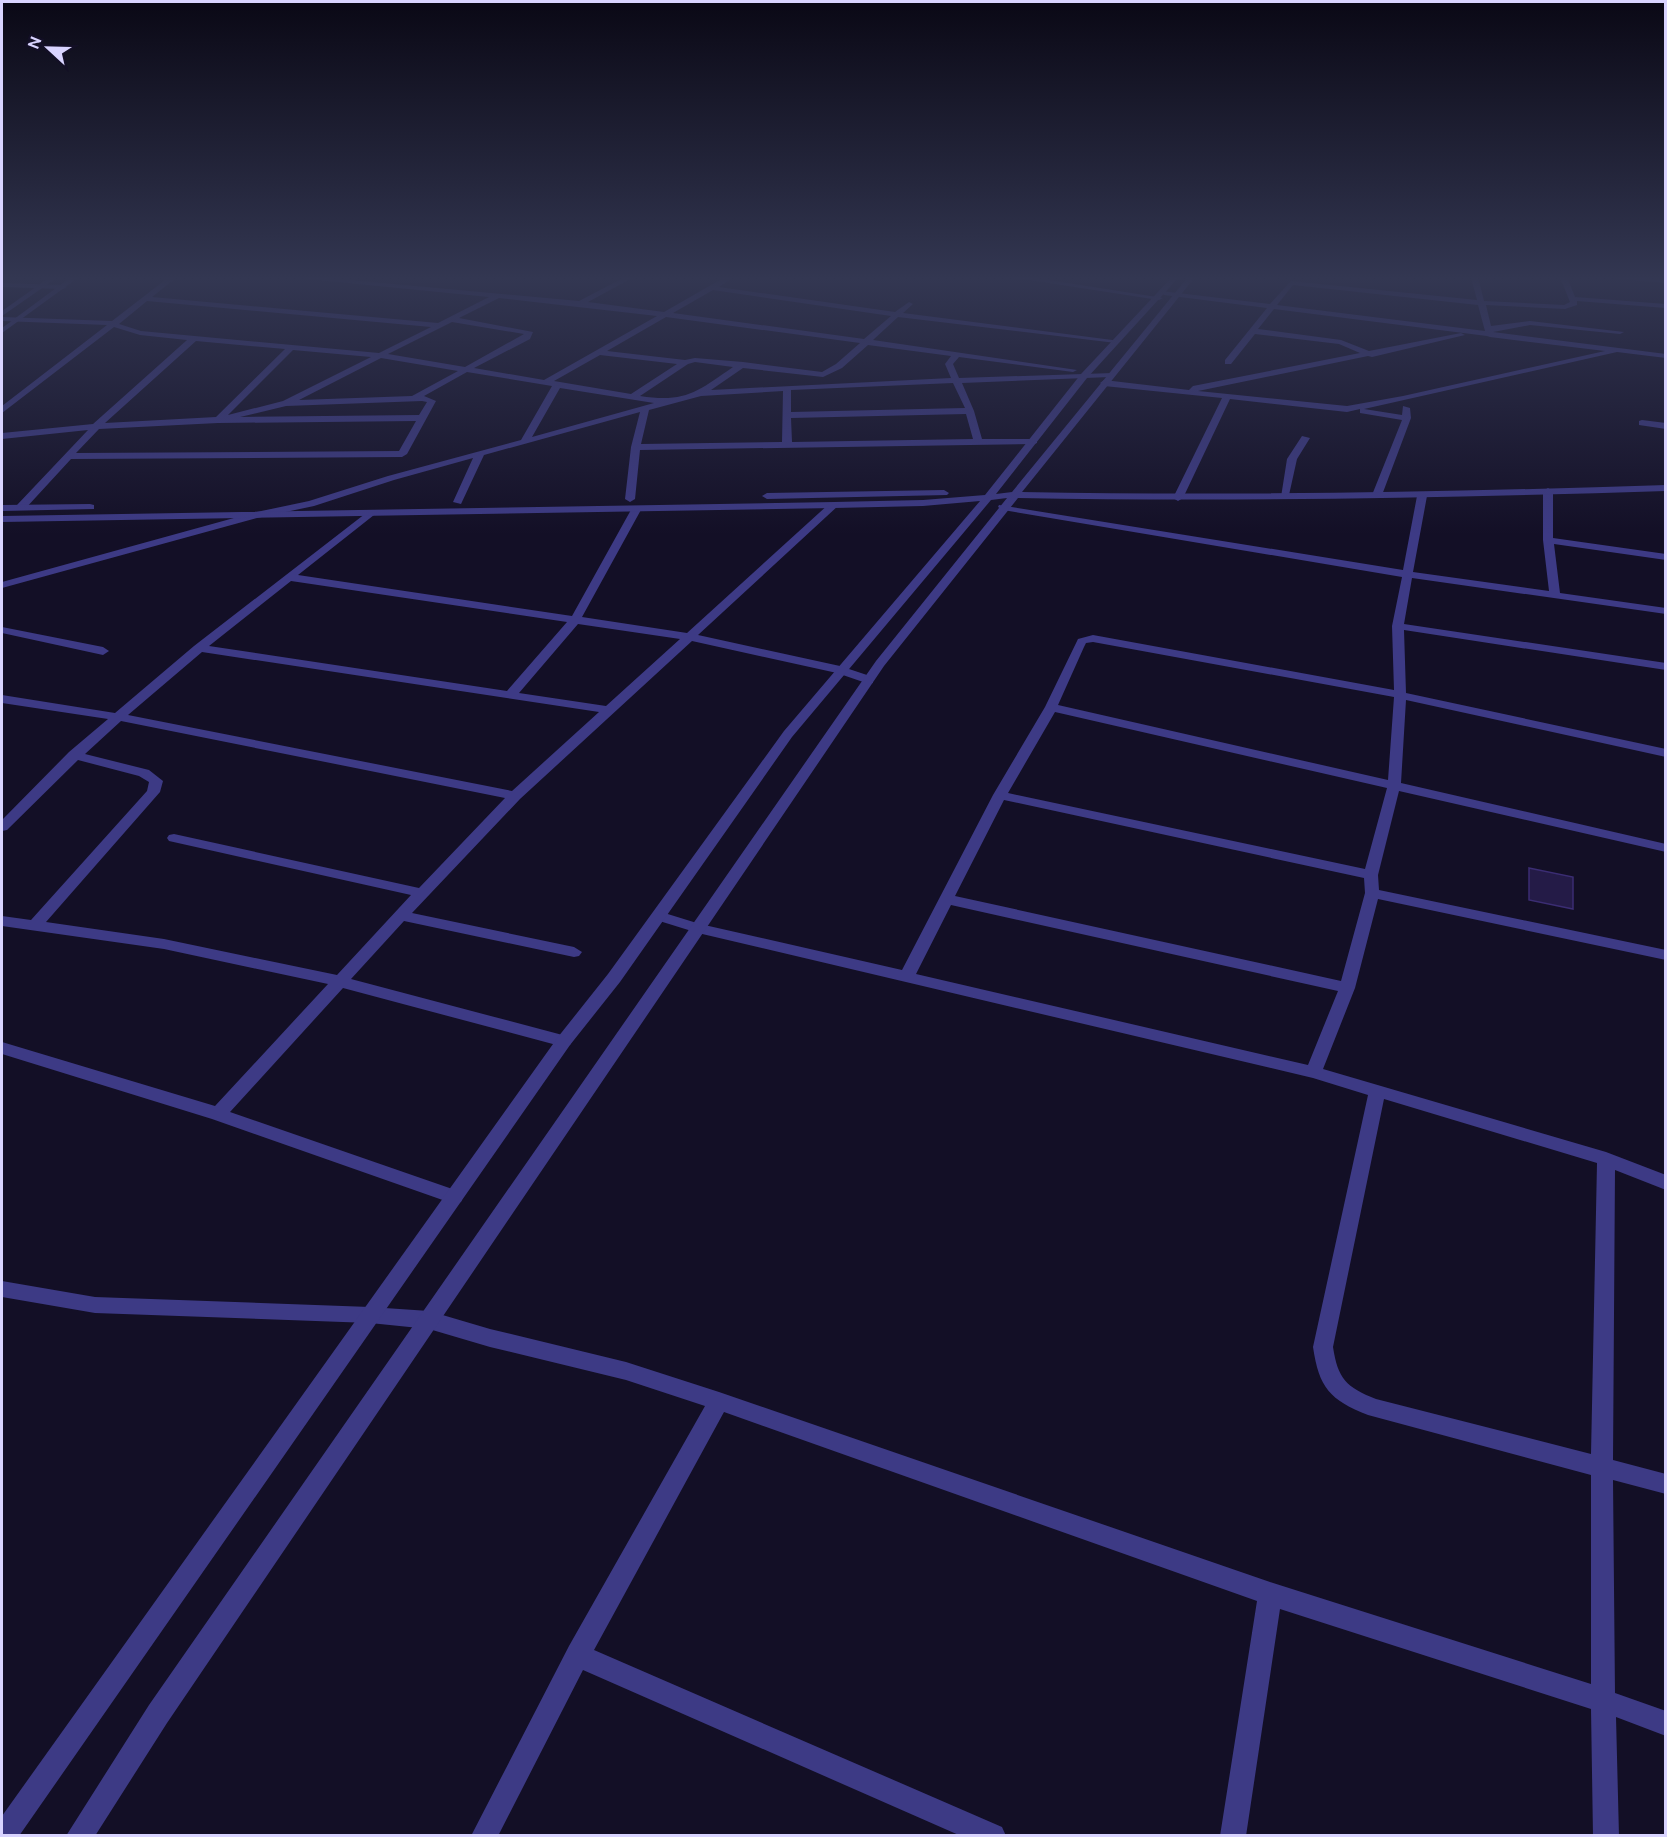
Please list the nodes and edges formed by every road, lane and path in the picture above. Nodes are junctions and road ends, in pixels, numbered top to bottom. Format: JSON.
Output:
{"nodes":[{"id":1,"x":63,"y":363,"type":"edge"},
{"id":2,"x":166,"y":363,"type":"edge"},
{"id":3,"x":275,"y":363,"type":"edge"},
{"id":4,"x":363,"y":363,"type":"edge"},
{"id":5,"x":427,"y":363,"type":"edge"},
{"id":6,"x":478,"y":363,"type":"edge"},
{"id":7,"x":579,"y":363,"type":"edge"},
{"id":8,"x":684,"y":363,"type":"edge"},
{"id":9,"x":732,"y":363,"type":"edge"},
{"id":10,"x":843,"y":363,"type":"edge"},
{"id":11,"x":950,"y":363,"type":"edge"},
{"id":12,"x":1014,"y":363,"type":"edge"},
{"id":13,"x":1097,"y":363,"type":"edge"},
{"id":14,"x":1118,"y":363,"type":"edge"},
{"id":15,"x":1332,"y":363,"type":"edge"},
{"id":16,"x":1562,"y":363,"type":"edge"},
{"id":17,"x":743,"y":364,"type":"junction"},
{"id":18,"x":466,"y":369,"type":"junction"},
{"id":19,"x":1087,"y":374,"type":"junction"},
{"id":20,"x":1107,"y":379,"type":"junction"},
{"id":21,"x":958,"y":380,"type":"junction"},
{"id":22,"x":545,"y":383,"type":"junction"},
{"id":23,"x":557,"y":385,"type":"junction"},
{"id":24,"x":787,"y":388,"type":"junction"},
{"id":25,"x":1180,"y":392,"type":"junction"},
{"id":26,"x":701,"y":393,"type":"junction"},
{"id":27,"x":632,"y":397,"type":"junction"},
{"id":28,"x":1226,"y":398,"type":"junction"},
{"id":29,"x":412,"y":399,"type":"junction"},
{"id":30,"x":1403,"y":399,"type":"junction"},
{"id":31,"x":669,"y":402,"type":"junction"},
{"id":32,"x":286,"y":403,"type":"junction"},
{"id":33,"x":1347,"y":409,"type":"junction"},
{"id":34,"x":2,"y":410,"type":"edge"},
{"id":35,"x":645,"y":410,"type":"junction"},
{"id":36,"x":970,"y":411,"type":"junction"},
{"id":37,"x":787,"y":415,"type":"junction"},
{"id":38,"x":420,"y":418,"type":"junction"},
{"id":39,"x":1407,"y":418,"type":"junction"},
{"id":40,"x":218,"y":420,"type":"junction"},
{"id":41,"x":1642,"y":423,"type":"dead end"},
{"id":42,"x":96,"y":426,"type":"junction"},
{"id":43,"x":1665,"y":426,"type":"edge"},
{"id":44,"x":2,"y":436,"type":"edge"},
{"id":45,"x":1305,"y":438,"type":"dead end"},
{"id":46,"x":1034,"y":441,"type":"junction"},
{"id":47,"x":524,"y":442,"type":"junction"},
{"id":48,"x":978,"y":442,"type":"junction"},
{"id":49,"x":787,"y":444,"type":"junction"},
{"id":50,"x":636,"y":447,"type":"junction"},
{"id":51,"x":402,"y":454,"type":"junction"},
{"id":52,"x":480,"y":454,"type":"junction"},
{"id":53,"x":67,"y":456,"type":"junction"},
{"id":54,"x":391,"y":478,"type":"junction"},
{"id":55,"x":1665,"y":488,"type":"edge"},
{"id":56,"x":1548,"y":491,"type":"junction"},
{"id":57,"x":1284,"y":495,"type":"junction"},
{"id":58,"x":1377,"y":495,"type":"junction"},
{"id":59,"x":989,"y":496,"type":"junction"},
{"id":60,"x":1422,"y":496,"type":"junction"},
{"id":61,"x":968,"y":498,"type":"junction"},
{"id":62,"x":1178,"y":498,"type":"junction"},
{"id":63,"x":1008,"y":501,"type":"junction"},
{"id":64,"x":458,"y":502,"type":"junction"},
{"id":65,"x":634,"y":503,"type":"junction"},
{"id":66,"x":311,"y":504,"type":"junction"},
{"id":67,"x":834,"y":505,"type":"junction"},
{"id":68,"x":21,"y":507,"type":"junction"},
{"id":69,"x":2,"y":508,"type":"edge"},
{"id":70,"x":370,"y":513,"type":"junction"},
{"id":71,"x":256,"y":515,"type":"junction"},
{"id":72,"x":2,"y":519,"type":"edge"},
{"id":73,"x":1548,"y":540,"type":"junction"},
{"id":74,"x":1665,"y":557,"type":"edge"},
{"id":75,"x":1406,"y":574,"type":"junction"},
{"id":76,"x":289,"y":577,"type":"junction"},
{"id":77,"x":2,"y":579,"type":"edge"},
{"id":78,"x":24,"y":579,"type":"junction"},
{"id":79,"x":2,"y":585,"type":"edge"},
{"id":80,"x":1555,"y":595,"type":"junction"},
{"id":81,"x":1665,"y":611,"type":"edge"},
{"id":82,"x":575,"y":620,"type":"junction"},
{"id":83,"x":1398,"y":626,"type":"junction"},
{"id":84,"x":2,"y":630,"type":"edge"},
{"id":85,"x":690,"y":637,"type":"junction"},
{"id":86,"x":198,"y":648,"type":"junction"},
{"id":87,"x":104,"y":651,"type":"dead end"},
{"id":88,"x":1665,"y":667,"type":"edge"},
{"id":89,"x":840,"y":670,"type":"junction"},
{"id":90,"x":869,"y":680,"type":"junction"},
{"id":91,"x":1400,"y":694,"type":"junction"},
{"id":92,"x":510,"y":695,"type":"junction"},
{"id":93,"x":2,"y":699,"type":"edge"},
{"id":94,"x":1052,"y":706,"type":"junction"},
{"id":95,"x":609,"y":710,"type":"junction"},
{"id":96,"x":117,"y":717,"type":"junction"},
{"id":97,"x":1665,"y":753,"type":"edge"},
{"id":98,"x":74,"y":755,"type":"junction"},
{"id":99,"x":1394,"y":785,"type":"junction"},
{"id":100,"x":1000,"y":795,"type":"junction"},
{"id":101,"x":515,"y":796,"type":"junction"},
{"id":102,"x":2,"y":806,"type":"edge"},
{"id":103,"x":19,"y":808,"type":"junction"},
{"id":104,"x":2,"y":827,"type":"edge"},
{"id":105,"x":174,"y":838,"type":"dead end"},
{"id":106,"x":1665,"y":848,"type":"edge"},
{"id":107,"x":1371,"y":874,"type":"junction"},
{"id":108,"x":421,"y":893,"type":"junction"},
{"id":109,"x":1372,"y":893,"type":"junction"},
{"id":110,"x":947,"y":899,"type":"junction"},
{"id":111,"x":400,"y":915,"type":"junction"},
{"id":112,"x":658,"y":916,"type":"junction"},
{"id":113,"x":2,"y":921,"type":"edge"},
{"id":114,"x":34,"y":926,"type":"junction"},
{"id":115,"x":698,"y":928,"type":"junction"},
{"id":116,"x":574,"y":952,"type":"dead end"},
{"id":117,"x":1665,"y":955,"type":"edge"},
{"id":118,"x":906,"y":977,"type":"junction"},
{"id":119,"x":339,"y":981,"type":"junction"},
{"id":120,"x":1347,"y":988,"type":"junction"},
{"id":121,"x":564,"y":1041,"type":"junction"},
{"id":122,"x":2,"y":1048,"type":"edge"},
{"id":123,"x":1313,"y":1072,"type":"junction"},
{"id":124,"x":1377,"y":1092,"type":"junction"},
{"id":125,"x":219,"y":1114,"type":"junction"},
{"id":126,"x":1606,"y":1159,"type":"junction"},
{"id":127,"x":1665,"y":1183,"type":"edge"},
{"id":128,"x":454,"y":1197,"type":"junction"},
{"id":129,"x":2,"y":1289,"type":"edge"},
{"id":130,"x":370,"y":1315,"type":"junction"},
{"id":131,"x":429,"y":1320,"type":"junction"},
{"id":132,"x":720,"y":1401,"type":"junction"},
{"id":133,"x":1601,"y":1466,"type":"junction"},
{"id":134,"x":1665,"y":1484,"type":"edge"},
{"id":135,"x":1270,"y":1594,"type":"junction"},
{"id":136,"x":578,"y":1655,"type":"junction"},
{"id":137,"x":1602,"y":1700,"type":"junction"},
{"id":138,"x":1665,"y":1724,"type":"edge"},
{"id":139,"x":3,"y":1836,"type":"edge"},
{"id":140,"x":79,"y":1836,"type":"edge"},
{"id":141,"x":484,"y":1836,"type":"edge"},
{"id":142,"x":993,"y":1836,"type":"edge"},
{"id":143,"x":1233,"y":1836,"type":"edge"},
{"id":144,"x":1606,"y":1836,"type":"edge"}],
"edges":[{"from":1,"to":34,"type":"street"},
{"from":2,"to":42,"type":"street"},
{"from":3,"to":40,"type":"street"},
{"from":4,"to":32,"type":"street"},
{"from":5,"to":18,"type":"street"},
{"from":6,"to":18,"type":"street"},
{"from":7,"to":22,"type":"street"},
{"from":8,"to":27,"type":"street"},
{"from":9,"to":17,"type":"street"},
{"from":10,"to":17,"type":"street"},
{"from":11,"to":21,"type":"street"},
{"from":12,"to":19,"type":"street"},
{"from":13,"to":19,"type":"street"},
{"from":14,"to":20,"type":"street"},
{"from":15,"to":25,"type":"street"},
{"from":16,"to":30,"type":"street"},
{"from":17,"to":26,"type":"street"},
{"from":18,"to":22,"type":"street"},
{"from":18,"to":29,"type":"street"},
{"from":19,"to":20,"type":"street"},
{"from":19,"to":21,"type":"street"},
{"from":19,"to":46,"type":"street"},
{"from":20,"to":25,"type":"street"},
{"from":20,"to":63,"type":"street"},
{"from":21,"to":24,"type":"street"},
{"from":21,"to":36,"type":"street"},
{"from":22,"to":23,"type":"street"},
{"from":23,"to":27,"type":"street"},
{"from":23,"to":47,"type":"street"},
{"from":24,"to":26,"type":"street"},
{"from":24,"to":37,"type":"street"},
{"from":25,"to":28,"type":"street"},
{"from":26,"to":31,"type":"street"},
{"from":27,"to":31,"type":"street"},
{"from":28,"to":33,"type":"street"},
{"from":28,"to":62,"type":"street"},
{"from":29,"to":32,"type":"street"},
{"from":29,"to":38,"type":"street"},
{"from":30,"to":33,"type":"street"},
{"from":30,"to":39,"type":"street"},
{"from":31,"to":35,"type":"street"},
{"from":32,"to":40,"type":"street"},
{"from":33,"to":39,"type":"street"},
{"from":35,"to":47,"type":"street"},
{"from":35,"to":50,"type":"street"},
{"from":36,"to":37,"type":"street"},
{"from":36,"to":48,"type":"street"},
{"from":37,"to":49,"type":"street"},
{"from":38,"to":40,"type":"street"},
{"from":38,"to":51,"type":"street"},
{"from":39,"to":58,"type":"street"},
{"from":40,"to":42,"type":"street"},
{"from":41,"to":43,"type":"street"},
{"from":42,"to":44,"type":"street"},
{"from":42,"to":53,"type":"street"},
{"from":45,"to":57,"type":"street"},
{"from":46,"to":48,"type":"street"},
{"from":46,"to":59,"type":"street"},
{"from":47,"to":52,"type":"street"},
{"from":48,"to":49,"type":"street"},
{"from":49,"to":50,"type":"street"},
{"from":50,"to":65,"type":"street"},
{"from":51,"to":53,"type":"street"},
{"from":51,"to":54,"type":"street"},
{"from":52,"to":54,"type":"street"},
{"from":52,"to":64,"type":"street"},
{"from":53,"to":68,"type":"street"},
{"from":54,"to":66,"type":"street"},
{"from":55,"to":56,"type":"street"},
{"from":56,"to":60,"type":"street"},
{"from":56,"to":73,"type":"street"},
{"from":57,"to":58,"type":"street"},
{"from":57,"to":62,"type":"street"},
{"from":58,"to":60,"type":"street"},
{"from":59,"to":61,"type":"street"},
{"from":59,"to":63,"type":"street"},
{"from":59,"to":89,"type":"street"},
{"from":60,"to":75,"type":"street"},
{"from":61,"to":65,"type":"street"},
{"from":61,"to":67,"type":"street"},
{"from":62,"to":63,"type":"street"},
{"from":63,"to":75,"type":"street"},
{"from":63,"to":90,"type":"street"},
{"from":64,"to":65,"type":"street"},
{"from":64,"to":66,"type":"street"},
{"from":65,"to":67,"type":"street"},
{"from":65,"to":70,"type":"street"},
{"from":65,"to":82,"type":"street"},
{"from":66,"to":68,"type":"street"},
{"from":66,"to":71,"type":"street"},
{"from":67,"to":85,"type":"street"},
{"from":68,"to":69,"type":"street"},
{"from":70,"to":71,"type":"street"},
{"from":70,"to":76,"type":"street"},
{"from":71,"to":72,"type":"street"},
{"from":71,"to":78,"type":"street"},
{"from":73,"to":74,"type":"street"},
{"from":73,"to":80,"type":"street"},
{"from":75,"to":80,"type":"street"},
{"from":75,"to":83,"type":"street"},
{"from":76,"to":82,"type":"street"},
{"from":76,"to":86,"type":"street"},
{"from":77,"to":78,"type":"street"},
{"from":78,"to":79,"type":"street"},
{"from":80,"to":81,"type":"street"},
{"from":82,"to":85,"type":"street"},
{"from":82,"to":92,"type":"street"},
{"from":83,"to":88,"type":"street"},
{"from":83,"to":91,"type":"street"},
{"from":84,"to":87,"type":"street"},
{"from":85,"to":89,"type":"street"},
{"from":85,"to":95,"type":"street"},
{"from":86,"to":92,"type":"street"},
{"from":86,"to":96,"type":"street"},
{"from":89,"to":90,"type":"street"},
{"from":89,"to":112,"type":"street"},
{"from":90,"to":115,"type":"street"},
{"from":91,"to":94,"type":"street"},
{"from":91,"to":97,"type":"street"},
{"from":91,"to":99,"type":"street"},
{"from":92,"to":95,"type":"street"},
{"from":93,"to":96,"type":"street"},
{"from":94,"to":99,"type":"street"},
{"from":94,"to":100,"type":"street"},
{"from":95,"to":101,"type":"street"},
{"from":96,"to":98,"type":"street"},
{"from":96,"to":101,"type":"street"},
{"from":98,"to":103,"type":"street"},
{"from":98,"to":114,"type":"street"},
{"from":99,"to":106,"type":"street"},
{"from":99,"to":107,"type":"street"},
{"from":100,"to":107,"type":"street"},
{"from":100,"to":110,"type":"street"},
{"from":101,"to":108,"type":"street"},
{"from":102,"to":103,"type":"street"},
{"from":103,"to":104,"type":"street"},
{"from":105,"to":108,"type":"street"},
{"from":107,"to":109,"type":"street"},
{"from":108,"to":111,"type":"street"},
{"from":109,"to":117,"type":"street"},
{"from":109,"to":120,"type":"street"},
{"from":110,"to":118,"type":"street"},
{"from":110,"to":120,"type":"street"},
{"from":111,"to":116,"type":"street"},
{"from":111,"to":119,"type":"street"},
{"from":112,"to":115,"type":"street"},
{"from":112,"to":121,"type":"street"},
{"from":113,"to":114,"type":"street"},
{"from":114,"to":119,"type":"street"},
{"from":115,"to":118,"type":"street"},
{"from":115,"to":131,"type":"street"},
{"from":118,"to":123,"type":"street"},
{"from":119,"to":121,"type":"street"},
{"from":119,"to":125,"type":"street"},
{"from":120,"to":123,"type":"street"},
{"from":121,"to":128,"type":"street"},
{"from":122,"to":125,"type":"street"},
{"from":123,"to":124,"type":"street"},
{"from":124,"to":126,"type":"street"},
{"from":124,"to":133,"type":"street"},
{"from":125,"to":128,"type":"street"},
{"from":126,"to":127,"type":"street"},
{"from":126,"to":133,"type":"street"},
{"from":128,"to":130,"type":"street"},
{"from":129,"to":130,"type":"street"},
{"from":130,"to":131,"type":"street"},
{"from":130,"to":139,"type":"street"},
{"from":131,"to":132,"type":"street"},
{"from":131,"to":140,"type":"street"},
{"from":132,"to":135,"type":"street"},
{"from":132,"to":136,"type":"street"},
{"from":133,"to":134,"type":"street"},
{"from":133,"to":137,"type":"street"},
{"from":135,"to":137,"type":"street"},
{"from":135,"to":143,"type":"street"},
{"from":136,"to":141,"type":"street"},
{"from":136,"to":142,"type":"street"},
{"from":137,"to":138,"type":"street"},
{"from":137,"to":144,"type":"street"}]}
